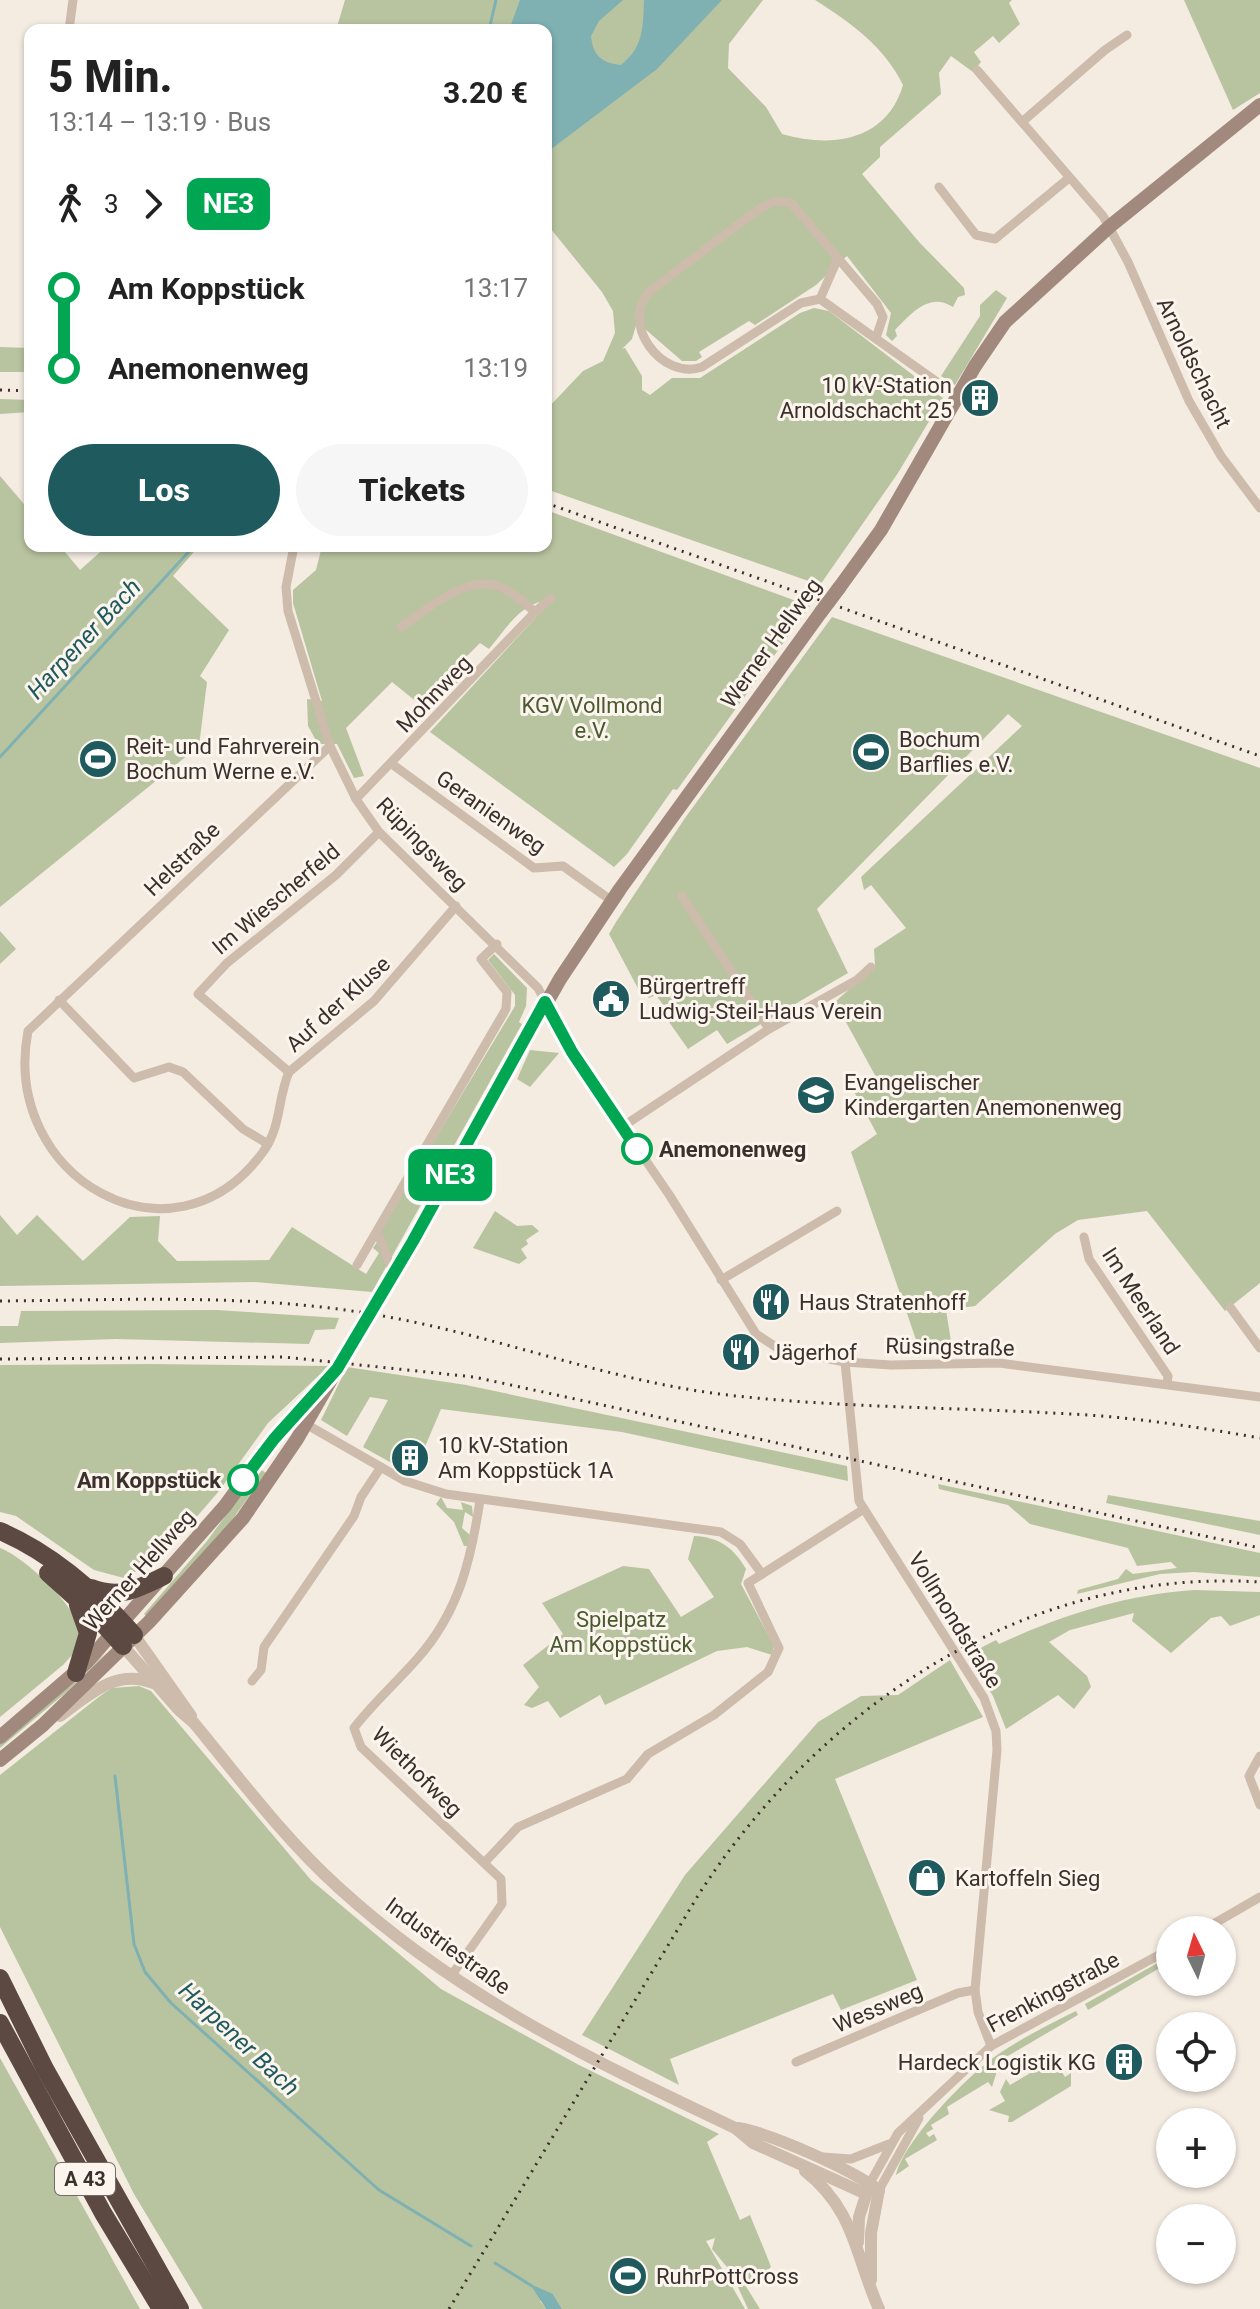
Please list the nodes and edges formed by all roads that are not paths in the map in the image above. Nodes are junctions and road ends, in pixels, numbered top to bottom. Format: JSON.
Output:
{"nodes":[{"id":1,"x":73,"y":0,"type":"edge"},
{"id":2,"x":70,"y":24,"type":"edge"},
{"id":3,"x":1127,"y":35,"type":"dead end"},
{"id":4,"x":977,"y":70,"type":"dead end"},
{"id":5,"x":1260,"y":105,"type":"edge"},
{"id":6,"x":1022,"y":122,"type":"junction"},
{"id":7,"x":1069,"y":178,"type":"junction"},
{"id":8,"x":939,"y":187,"type":"dead end"},
{"id":9,"x":1109,"y":227,"type":"junction"},
{"id":10,"x":838,"y":258,"type":"junction"},
{"id":11,"x":820,"y":299,"type":"junction"},
{"id":12,"x":876,"y":338,"type":"junction"},
{"id":13,"x":958,"y":397,"type":"junction"},
{"id":14,"x":1260,"y":508,"type":"edge"},
{"id":15,"x":293,"y":552,"type":"edge"},
{"id":16,"x":551,"y":598,"type":"dead end"},
{"id":17,"x":535,"y":612,"type":"junction"},
{"id":18,"x":401,"y":627,"type":"dead end"},
{"id":19,"x":330,"y":746,"type":"junction"},
{"id":20,"x":392,"y":764,"type":"junction"},
{"id":21,"x":356,"y":799,"type":"junction"},
{"id":22,"x":379,"y":832,"type":"junction"},
{"id":23,"x":682,"y":896,"type":"dead end"},
{"id":24,"x":612,"y":901,"type":"junction"},
{"id":25,"x":456,"y":906,"type":"junction"},
{"id":26,"x":497,"y":944,"type":"junction"},
{"id":27,"x":871,"y":967,"type":"dead end"},
{"id":28,"x":198,"y":994,"type":"joint"},
{"id":29,"x":59,"y":1000,"type":"junction"},
{"id":30,"x":545,"y":1002,"type":"junction"},
{"id":31,"x":769,"y":1029,"type":"junction"},
{"id":32,"x":14,"y":1065,"type":"dead end"},
{"id":33,"x":289,"y":1072,"type":"junction"},
{"id":34,"x":622,"y":1127,"type":"junction"},
{"id":35,"x":268,"y":1144,"type":"junction"},
{"id":36,"x":89,"y":1198,"type":"dead end"},
{"id":37,"x":837,"y":1211,"type":"dead end"},
{"id":38,"x":378,"y":1234,"type":"junction"},
{"id":39,"x":1084,"y":1237,"type":"dead end"},
{"id":40,"x":357,"y":1265,"type":"dead end"},
{"id":41,"x":394,"y":1274,"type":"junction"},
{"id":42,"x":721,"y":1280,"type":"junction"},
{"id":43,"x":381,"y":1296,"type":"tunnel mouth"},
{"id":44,"x":1230,"y":1307,"type":"dead end"},
{"id":45,"x":1260,"y":1348,"type":"edge"},
{"id":46,"x":845,"y":1362,"type":"junction"},
{"id":47,"x":1167,"y":1384,"type":"junction"},
{"id":48,"x":1260,"y":1397,"type":"edge"},
{"id":49,"x":300,"y":1420,"type":"junction"},
{"id":50,"x":381,"y":1467,"type":"junction"},
{"id":51,"x":480,"y":1500,"type":"junction"},
{"id":52,"x":864,"y":1509,"type":"junction"},
{"id":53,"x":0,"y":1531,"type":"edge"},
{"id":54,"x":0,"y":1540,"type":"edge"},
{"id":55,"x":164,"y":1576,"type":"junction"},
{"id":56,"x":757,"y":1576,"type":"junction"},
{"id":57,"x":77,"y":1589,"type":"junction"},
{"id":58,"x":123,"y":1634,"type":"junction"},
{"id":59,"x":76,"y":1673,"type":"junction"},
{"id":60,"x":252,"y":1681,"type":"dead end"},
{"id":61,"x":156,"y":1684,"type":"junction"},
{"id":62,"x":194,"y":1723,"type":"junction"},
{"id":63,"x":43,"y":1725,"type":"junction"},
{"id":64,"x":0,"y":1737,"type":"edge"},
{"id":65,"x":1260,"y":1756,"type":"edge"},
{"id":66,"x":0,"y":1760,"type":"edge"},
{"id":67,"x":1260,"y":1805,"type":"edge"},
{"id":68,"x":485,"y":1862,"type":"junction"},
{"id":69,"x":1260,"y":1897,"type":"edge"},
{"id":70,"x":1227,"y":1916,"type":"edge"},
{"id":71,"x":1156,"y":1957,"type":"edge"},
{"id":72,"x":451,"y":1976,"type":"junction"},
{"id":73,"x":0,"y":1978,"type":"edge"},
{"id":74,"x":975,"y":1990,"type":"junction"},
{"id":75,"x":0,"y":2023,"type":"edge"},
{"id":76,"x":991,"y":2046,"type":"junction"},
{"id":77,"x":796,"y":2062,"type":"dead end"},
{"id":78,"x":925,"y":2108,"type":"junction"},
{"id":79,"x":735,"y":2128,"type":"junction"},
{"id":80,"x":892,"y":2142,"type":"junction"},
{"id":81,"x":810,"y":2154,"type":"junction"},
{"id":82,"x":793,"y":2161,"type":"junction"},
{"id":83,"x":871,"y":2189,"type":"junction"},
{"id":84,"x":858,"y":2254,"type":"junction"},
{"id":85,"x":871,"y":2291,"type":"junction"},
{"id":86,"x":161,"y":2309,"type":"edge"},
{"id":87,"x":180,"y":2309,"type":"edge"},
{"id":88,"x":879,"y":2309,"type":"edge"}],
"edges":[{"from":1,"to":2,"type":"street"},
{"from":3,"to":6,"type":"street"},
{"from":4,"to":6,"type":"street","name":"Arnoldschacht"},
{"from":5,"to":9,"type":"main road","name":"Werner Hellweg"},
{"from":6,"to":7,"type":"street","name":"Arnoldschacht"},
{"from":7,"to":8,"type":"street"},
{"from":7,"to":9,"type":"street","name":"Arnoldschacht"},
{"from":9,"to":13,"type":"main road","name":"Werner Hellweg"},
{"from":9,"to":14,"type":"street","name":"Arnoldschacht"},
{"from":10,"to":11,"type":"street"},
{"from":10,"to":11,"type":"street"},
{"from":10,"to":12,"type":"street"},
{"from":11,"to":12,"type":"street"},
{"from":12,"to":13,"type":"street"},
{"from":13,"to":24,"type":"main road","name":"Werner Hellweg","bridge":true},
{"from":15,"to":19,"type":"street","name":"Rüpingsweg"},
{"from":16,"to":17,"type":"street","name":"Mohnweg"},
{"from":17,"to":18,"type":"street"},
{"from":17,"to":20,"type":"street","name":"Mohnweg"},
{"from":19,"to":21,"type":"street","name":"Rüpingsweg"},
{"from":19,"to":29,"type":"street","name":"Helstraße"},
{"from":20,"to":21,"type":"street","name":"Mohnweg"},
{"from":20,"to":24,"type":"street","name":"Geranienweg"},
{"from":21,"to":22,"type":"street","name":"Rüpingsweg"},
{"from":22,"to":25,"type":"street","name":"Rüpingsweg"},
{"from":22,"to":28,"type":"street","name":"Im Wiescherfeld"},
{"from":23,"to":31,"type":"street"},
{"from":24,"to":30,"type":"main road","name":"Werner Hellweg"},
{"from":25,"to":26,"type":"street","name":"Rüpingsweg"},
{"from":25,"to":33,"type":"street","name":"Auf der Kluse"},
{"from":26,"to":30,"type":"street","name":"Rüpingsweg"},
{"from":26,"to":38,"type":"street"},
{"from":27,"to":31,"type":"street"},
{"from":28,"to":33,"type":"street","name":"Auf der Kluse"},
{"from":29,"to":32,"type":"street","name":"Helstraße"},
{"from":29,"to":35,"type":"street"},
{"from":30,"to":34,"type":"street","name":"Rüsingstraße"},
{"from":30,"to":41,"type":"main road","name":"Werner Hellweg"},
{"from":31,"to":34,"type":"street"},
{"from":33,"to":35,"type":"street"},
{"from":34,"to":42,"type":"street","name":"Rüsingstraße"},
{"from":35,"to":36,"type":"street"},
{"from":37,"to":42,"type":"street"},
{"from":38,"to":40,"type":"street"},
{"from":38,"to":41,"type":"street"},
{"from":39,"to":47,"type":"street","name":"Im Meerland"},
{"from":41,"to":43,"type":"main road","name":"Werner Hellweg"},
{"from":42,"to":46,"type":"street","name":"Rüsingstraße"},
{"from":44,"to":45,"type":"street"},
{"from":46,"to":47,"type":"street","name":"Rüsingstraße"},
{"from":46,"to":52,"type":"street","name":"Vollmondstraße"},
{"from":47,"to":48,"type":"street","name":"Rüsingstraße"},
{"from":49,"to":50,"type":"street"},
{"from":49,"to":55,"type":"main road","name":"Werner Hellweg"},
{"from":49,"to":58,"type":"main road","name":"Werner Hellweg"},
{"from":50,"to":51,"type":"street"},
{"from":50,"to":60,"type":"street"},
{"from":51,"to":56,"type":"street"},
{"from":51,"to":68,"type":"street","name":"Wiethofweg"},
{"from":52,"to":56,"type":"street"},
{"from":52,"to":74,"type":"street","name":"Vollmondstraße"},
{"from":53,"to":57,"type":"highway"},
{"from":54,"to":57,"type":"highway"},
{"from":55,"to":57,"type":"highway"},
{"from":55,"to":58,"type":"main road","name":"Werner Hellweg"},
{"from":56,"to":68,"type":"street"},
{"from":57,"to":58,"type":"highway"},
{"from":57,"to":59,"type":"highway"},
{"from":58,"to":59,"type":"main road","name":"Werner Hellweg"},
{"from":58,"to":61,"type":"street","name":"Industriestraße"},
{"from":58,"to":62,"type":"street","name":"Industriestraße"},
{"from":58,"to":63,"type":"main road","name":"Werner Hellweg"},
{"from":59,"to":64,"type":"main road","name":"Werner Hellweg"},
{"from":61,"to":62,"type":"street","name":"Industriestraße"},
{"from":61,"to":63,"type":"street","name":"Werner Hellweg"},
{"from":62,"to":72,"type":"street","name":"Industriestraße"},
{"from":63,"to":66,"type":"main road","name":"Werner Hellweg"},
{"from":65,"to":67,"type":"street"},
{"from":68,"to":72,"type":"street","name":"Wiethofweg"},
{"from":69,"to":70,"type":"street"},
{"from":71,"to":76,"type":"street","name":"Frenkingstraße"},
{"from":72,"to":79,"type":"street","name":"Industriestraße"},
{"from":73,"to":87,"type":"highway","number":"A 43"},
{"from":74,"to":76,"type":"street","name":"Vollmondstraße"},
{"from":74,"to":77,"type":"street","name":"Wessweg"},
{"from":75,"to":86,"type":"highway","number":"A 43"},
{"from":76,"to":78,"type":"street","name":"Frenkingstraße"},
{"from":78,"to":80,"type":"street","name":"Frenkingstraße"},
{"from":78,"to":83,"type":"street","name":"Frenkingstraße"},
{"from":79,"to":81,"type":"street","name":"Industriestraße"},
{"from":79,"to":82,"type":"street","name":"Industriestraße"},
{"from":80,"to":81,"type":"street","name":"Industriestraße"},
{"from":80,"to":83,"type":"street","name":"Frenkingstraße"},
{"from":81,"to":83,"type":"street","name":"Industriestraße"},
{"from":82,"to":83,"type":"street","name":"Industriestraße"},
{"from":82,"to":84,"type":"street","name":"Industriestraße"},
{"from":83,"to":84,"type":"street","name":"Industriestraße"},
{"from":83,"to":85,"type":"street","name":"Industriestraße"},
{"from":84,"to":85,"type":"street","name":"Industriestraße"},
{"from":85,"to":88,"type":"street","name":"Industriestraße"}]}
